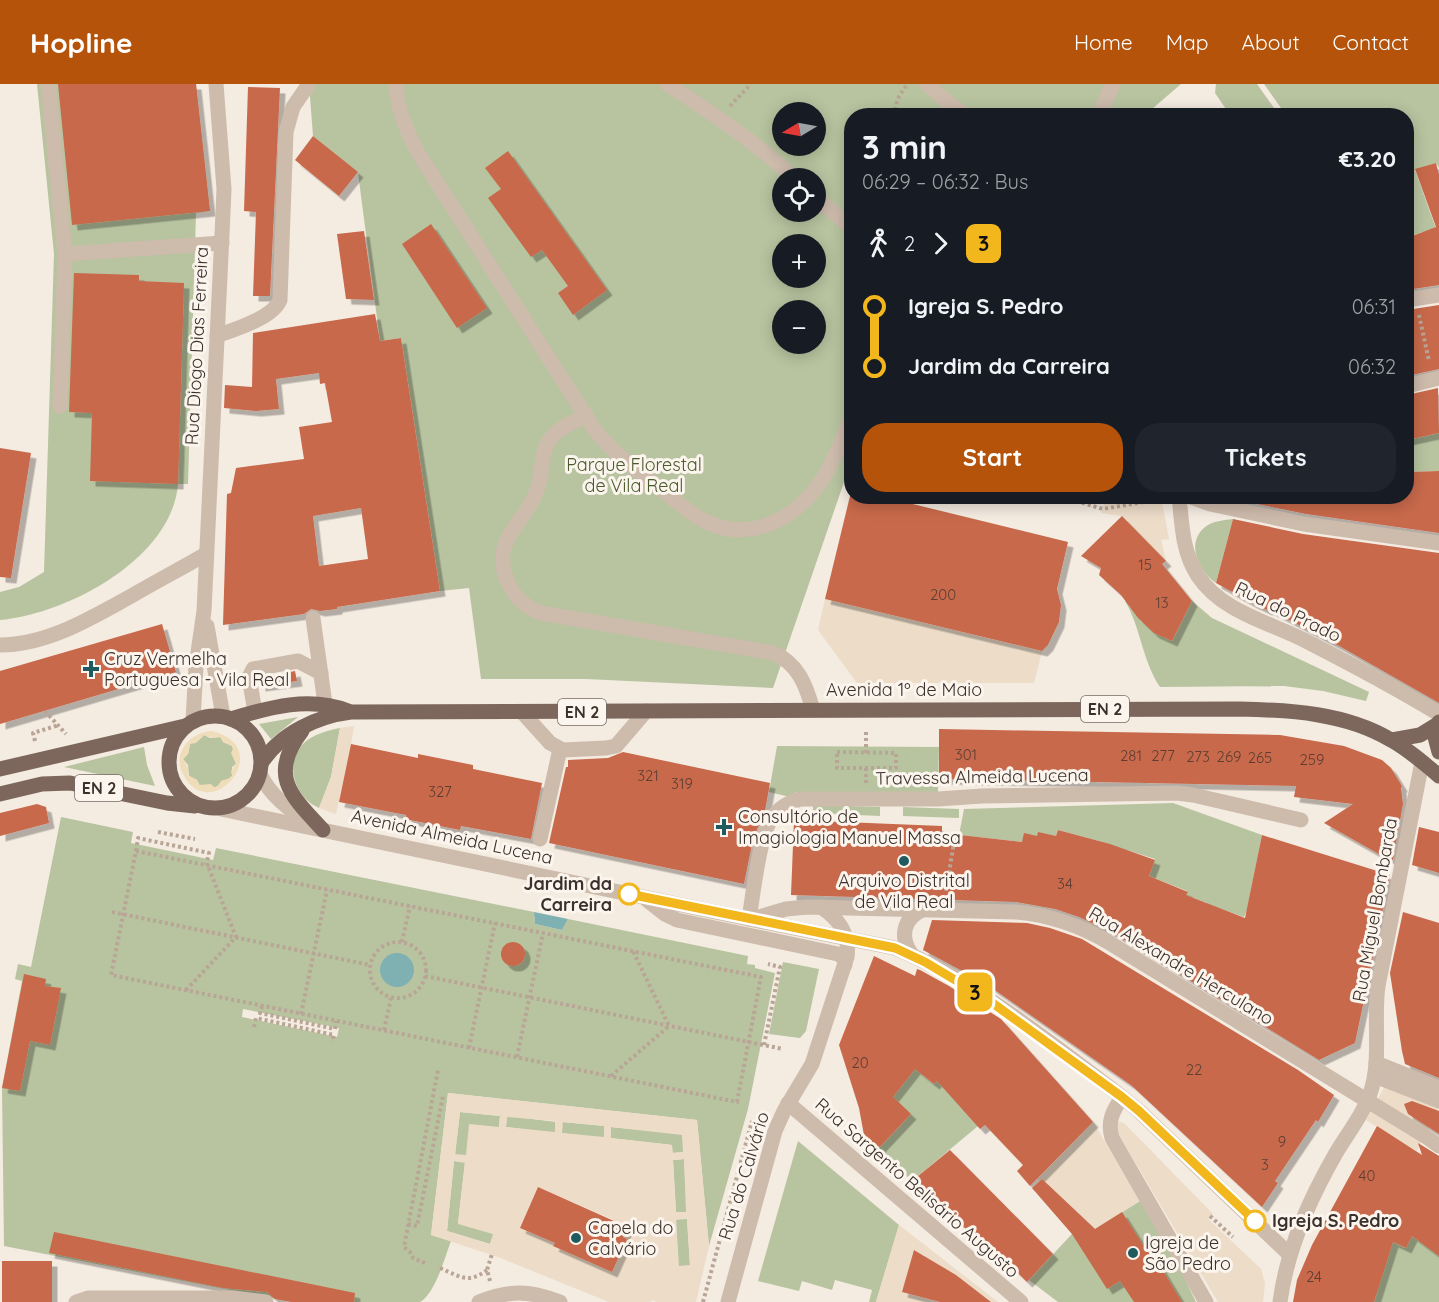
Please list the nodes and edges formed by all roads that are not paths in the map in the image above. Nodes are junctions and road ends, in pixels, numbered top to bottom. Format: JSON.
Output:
{"nodes":[{"id":1,"x":48,"y":84,"type":"edge"},
{"id":2,"x":216,"y":84,"type":"edge"},
{"id":3,"x":309,"y":84,"type":"edge"},
{"id":4,"x":396,"y":84,"type":"edge"},
{"id":5,"x":667,"y":84,"type":"edge"},
{"id":6,"x":927,"y":84,"type":"edge"},
{"id":7,"x":1113,"y":84,"type":"edge"},
{"id":8,"x":955,"y":108,"type":"edge"},
{"id":9,"x":1102,"y":108,"type":"edge"},
{"id":10,"x":783,"y":168,"type":"edge"},
{"id":11,"x":826,"y":206,"type":"edge"},
{"id":12,"x":844,"y":221,"type":"edge"},
{"id":13,"x":222,"y":243,"type":"junction"},
{"id":14,"x":64,"y":254,"type":"junction"},
{"id":15,"x":1439,"y":295,"type":"edge"},
{"id":16,"x":1414,"y":300,"type":"edge"},
{"id":17,"x":217,"y":336,"type":"junction"},
{"id":18,"x":1436,"y":379,"type":"edge"},
{"id":19,"x":1414,"y":384,"type":"edge"},
{"id":20,"x":60,"y":406,"type":"dead end"},
{"id":21,"x":586,"y":415,"type":"junction"},
{"id":22,"x":844,"y":434,"type":"edge"},
{"id":23,"x":1180,"y":504,"type":"edge"},
{"id":24,"x":1211,"y":504,"type":"edge"},
{"id":25,"x":1439,"y":543,"type":"edge"},
{"id":26,"x":206,"y":554,"type":"junction"},
{"id":27,"x":204,"y":611,"type":"junction"},
{"id":28,"x":313,"y":618,"type":"dead end"},
{"id":29,"x":0,"y":645,"type":"edge"},
{"id":30,"x":321,"y":673,"type":"junction"},
{"id":31,"x":325,"y":704,"type":"junction"},
{"id":32,"x":813,"y":710,"type":"junction"},
{"id":33,"x":646,"y":711,"type":"junction"},
{"id":34,"x":255,"y":712,"type":"junction"},
{"id":35,"x":351,"y":712,"type":"junction"},
{"id":36,"x":522,"y":712,"type":"junction"},
{"id":37,"x":227,"y":718,"type":"junction"},
{"id":38,"x":1439,"y":720,"type":"edge"},
{"id":39,"x":189,"y":724,"type":"junction"},
{"id":40,"x":306,"y":725,"type":"junction"},
{"id":41,"x":1392,"y":740,"type":"junction"},
{"id":42,"x":560,"y":749,"type":"junction"},
{"id":43,"x":1439,"y":752,"type":"edge"},
{"id":44,"x":1422,"y":762,"type":"junction"},
{"id":45,"x":261,"y":768,"type":"junction"},
{"id":46,"x":0,"y":769,"type":"edge"},
{"id":47,"x":1439,"y":776,"type":"edge"},
{"id":48,"x":0,"y":794,"type":"edge"},
{"id":49,"x":198,"y":806,"type":"junction"},
{"id":50,"x":221,"y":809,"type":"junction"},
{"id":51,"x":1301,"y":820,"type":"dead end"},
{"id":52,"x":323,"y":830,"type":"junction"},
{"id":53,"x":540,"y":839,"type":"dead end"},
{"id":54,"x":645,"y":898,"type":"junction"},
{"id":55,"x":821,"y":907,"type":"junction"},
{"id":56,"x":924,"y":909,"type":"junction"},
{"id":57,"x":749,"y":920,"type":"junction"},
{"id":58,"x":847,"y":938,"type":"junction"},
{"id":59,"x":912,"y":955,"type":"junction"},
{"id":60,"x":845,"y":965,"type":"junction"},
{"id":61,"x":1376,"y":1070,"type":"junction"},
{"id":62,"x":1439,"y":1088,"type":"edge"},
{"id":63,"x":1122,"y":1097,"type":"junction"},
{"id":64,"x":1368,"y":1101,"type":"junction"},
{"id":65,"x":1439,"y":1101,"type":"edge"},
{"id":66,"x":788,"y":1103,"type":"junction"},
{"id":67,"x":1439,"y":1146,"type":"edge"},
{"id":68,"x":1290,"y":1255,"type":"junction"},
{"id":69,"x":76,"y":1302,"type":"edge"},
{"id":70,"x":266,"y":1302,"type":"edge"},
{"id":71,"x":479,"y":1302,"type":"edge"},
{"id":72,"x":560,"y":1302,"type":"edge"},
{"id":73,"x":728,"y":1302,"type":"edge"},
{"id":74,"x":1021,"y":1302,"type":"edge"},
{"id":75,"x":1206,"y":1302,"type":"edge"},
{"id":76,"x":1280,"y":1302,"type":"edge"}],
"edges":[{"from":1,"to":14,"type":"street"},
{"from":2,"to":13,"type":"street","name":"Rua Diogo Dias Ferreira"},
{"from":3,"to":17,"type":"street"},
{"from":4,"to":21,"type":"street"},
{"from":5,"to":10,"type":"street"},
{"from":6,"to":8,"type":"street"},
{"from":7,"to":9,"type":"street"},
{"from":11,"to":12,"type":"street"},
{"from":13,"to":14,"type":"street"},
{"from":13,"to":17,"type":"street","name":"Rua Diogo Dias Ferreira"},
{"from":14,"to":20,"type":"street"},
{"from":15,"to":16,"type":"street"},
{"from":17,"to":26,"type":"street","name":"Rua Diogo Dias Ferreira"},
{"from":18,"to":19,"type":"street"},
{"from":21,"to":22,"type":"street"},
{"from":21,"to":32,"type":"street"},
{"from":23,"to":38,"type":"street","name":"Rua do Prado"},
{"from":24,"to":25,"type":"street"},
{"from":26,"to":27,"type":"street","name":"Rua Diogo Dias Ferreira"},
{"from":26,"to":29,"type":"street"},
{"from":27,"to":37,"type":"street"},
{"from":27,"to":39,"type":"street"},
{"from":28,"to":30,"type":"street"},
{"from":30,"to":31,"type":"street"},
{"from":30,"to":34,"type":"street"},
{"from":31,"to":34,"type":"main road","name":"Avenida 1º de Maio","number":"EN 2"},
{"from":31,"to":35,"type":"main road","name":"Avenida 1º de Maio","number":"EN 2"},
{"from":32,"to":33,"type":"main road","name":"Avenida 1º de Maio","number":"EN 2"},
{"from":32,"to":41,"type":"main road","name":"Avenida 1º de Maio","number":"EN 2"},
{"from":33,"to":36,"type":"main road","name":"Avenida 1º de Maio","number":"EN 2"},
{"from":33,"to":42,"type":"street"},
{"from":34,"to":37,"type":"main road","name":"Avenida 1º de Maio","number":"EN 2"},
{"from":35,"to":36,"type":"main road","name":"Avenida 1º de Maio","number":"EN 2"},
{"from":35,"to":40,"type":"main road","name":"Avenida 1º de Maio","number":"EN 2"},
{"from":36,"to":42,"type":"street"},
{"from":37,"to":39,"type":"main road","number":"EN 2"},
{"from":37,"to":45,"type":"main road"},
{"from":38,"to":41,"type":"main road"},
{"from":38,"to":43,"type":"main road"},
{"from":39,"to":46,"type":"main road","number":"EN 2"},
{"from":39,"to":49,"type":"main road"},
{"from":40,"to":45,"type":"main road","name":"Avenida 1º de Maio","number":"EN 2"},
{"from":40,"to":52,"type":"main road"},
{"from":41,"to":44,"type":"main road","name":"Avenida 1º de Maio","number":"EN 2"},
{"from":42,"to":53,"type":"street"},
{"from":44,"to":47,"type":"main road","name":"Avenida 1º de Maio","number":"EN 2"},
{"from":44,"to":61,"type":"street","name":"Rua Miguel Bombarda"},
{"from":45,"to":50,"type":"main road","number":"EN 2"},
{"from":45,"to":52,"type":"street","name":"Avenida Almeida Lucena"},
{"from":48,"to":49,"type":"main road","number":"EN 2"},
{"from":49,"to":50,"type":"main road","number":"EN 2"},
{"from":50,"to":52,"type":"street","name":"Avenida Almeida Lucena"},
{"from":51,"to":57,"type":"street","name":"Travessa Almeida Lucena"},
{"from":52,"to":54,"type":"street","name":"Avenida Almeida Lucena"},
{"from":54,"to":57,"type":"street","name":"Avenida Almeida Lucena"},
{"from":54,"to":60,"type":"street"},
{"from":55,"to":56,"type":"street","name":"Avenida Almeida Lucena"},
{"from":55,"to":57,"type":"street","name":"Avenida Almeida Lucena"},
{"from":55,"to":58,"type":"street"},
{"from":56,"to":59,"type":"street"},
{"from":56,"to":64,"type":"street","name":"Rua Alexandre Herculano"},
{"from":57,"to":58,"type":"street","name":"Avenida Almeida Lucena"},
{"from":58,"to":59,"type":"street","name":"Avenida Almeida Lucena"},
{"from":58,"to":60,"type":"street","name":"Rua do Calvário"},
{"from":59,"to":63,"type":"street","name":"Avenida Almeida Lucena"},
{"from":60,"to":66,"type":"street","name":"Rua do Calvário"},
{"from":61,"to":62,"type":"street"},
{"from":61,"to":64,"type":"street","name":"Rua Miguel Bombarda"},
{"from":61,"to":65,"type":"street"},
{"from":63,"to":68,"type":"street","name":"Avenida Almeida Lucena"},
{"from":63,"to":75,"type":"street"},
{"from":64,"to":67,"type":"street","name":"Rua Alexandre Herculano"},
{"from":64,"to":68,"type":"street","name":"Rua Miguel Bombarda"},
{"from":66,"to":73,"type":"street","name":"Rua do Calvário"},
{"from":66,"to":74,"type":"street","name":"Rua Sargento Belisário Augusto"},
{"from":68,"to":76,"type":"street","name":"Rua Miguel Bombarda"},
{"from":69,"to":70,"type":"street"},
{"from":71,"to":72,"type":"street"}]}
